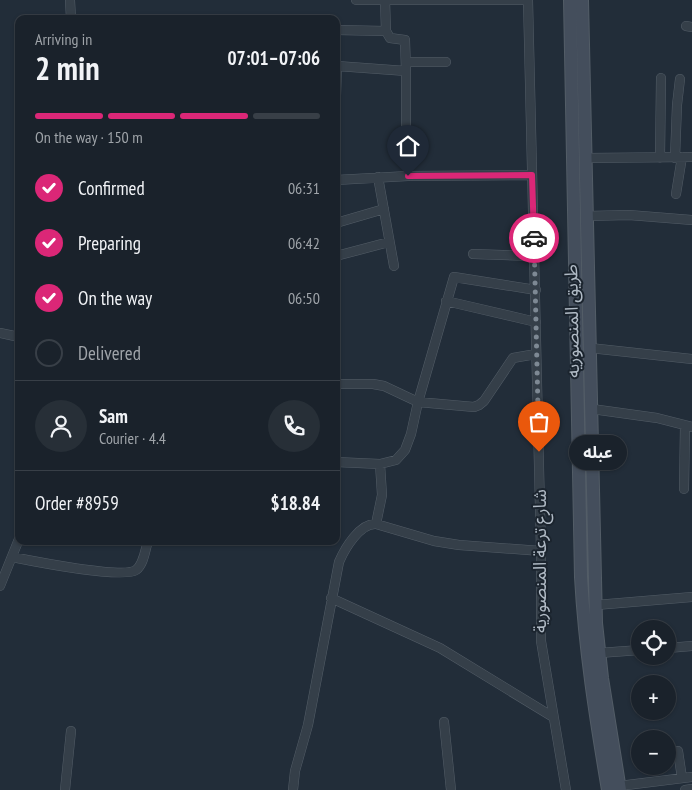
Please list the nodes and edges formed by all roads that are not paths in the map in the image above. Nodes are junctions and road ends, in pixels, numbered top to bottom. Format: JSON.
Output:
{"nodes":[{"id":1,"x":70,"y":0,"type":"edge"},
{"id":2,"x":356,"y":0,"type":"edge"},
{"id":3,"x":385,"y":0,"type":"edge"},
{"id":4,"x":528,"y":0,"type":"edge"},
{"id":5,"x":570,"y":0,"type":"edge"},
{"id":6,"x":582,"y":0,"type":"edge"},
{"id":7,"x":71,"y":15,"type":"edge"},
{"id":8,"x":340,"y":30,"type":"edge"},
{"id":9,"x":386,"y":30,"type":"junction"},
{"id":10,"x":577,"y":50,"type":"junction"},
{"id":11,"x":446,"y":62,"type":"dead end"},
{"id":12,"x":340,"y":66,"type":"edge"},
{"id":13,"x":406,"y":66,"type":"junction"},
{"id":14,"x":662,"y":78,"type":"dead end"},
{"id":15,"x":680,"y":79,"type":"dead end"},
{"id":16,"x":406,"y":146,"type":"dead end"},
{"id":17,"x":679,"y":157,"type":"junction"},
{"id":18,"x":692,"y":157,"type":"edge"},
{"id":19,"x":585,"y":158,"type":"junction"},
{"id":20,"x":660,"y":158,"type":"junction"},
{"id":21,"x":532,"y":175,"type":"junction"},
{"id":22,"x":378,"y":177,"type":"junction"},
{"id":23,"x":340,"y":180,"type":"edge"},
{"id":24,"x":676,"y":194,"type":"dead end"},
{"id":25,"x":384,"y":209,"type":"junction"},
{"id":26,"x":587,"y":216,"type":"junction"},
{"id":27,"x":692,"y":220,"type":"edge"},
{"id":28,"x":340,"y":222,"type":"edge"},
{"id":29,"x":389,"y":242,"type":"junction"},
{"id":30,"x":473,"y":254,"type":"dead end"},
{"id":31,"x":340,"y":255,"type":"edge"},
{"id":32,"x":534,"y":256,"type":"junction"},
{"id":33,"x":394,"y":266,"type":"dead end"},
{"id":34,"x":536,"y":290,"type":"junction"},
{"id":35,"x":446,"y":301,"type":"junction"},
{"id":36,"x":536,"y":322,"type":"junction"},
{"id":37,"x":0,"y":333,"type":"edge"},
{"id":38,"x":15,"y":336,"type":"edge"},
{"id":39,"x":590,"y":348,"type":"junction"},
{"id":40,"x":536,"y":354,"type":"junction"},
{"id":41,"x":692,"y":359,"type":"edge"},
{"id":42,"x":340,"y":384,"type":"edge"},
{"id":43,"x":418,"y":402,"type":"junction"},
{"id":44,"x":592,"y":409,"type":"junction"},
{"id":45,"x":688,"y":426,"type":"edge"},
{"id":46,"x":340,"y":462,"type":"edge"},
{"id":47,"x":380,"y":464,"type":"junction"},
{"id":48,"x":684,"y":489,"type":"dead end"},
{"id":49,"x":376,"y":524,"type":"junction"},
{"id":50,"x":17,"y":545,"type":"edge"},
{"id":51,"x":147,"y":545,"type":"edge"},
{"id":52,"x":541,"y":551,"type":"junction"},
{"id":53,"x":12,"y":557,"type":"junction"},
{"id":54,"x":588,"y":577,"type":"junction"},
{"id":55,"x":0,"y":586,"type":"edge"},
{"id":56,"x":692,"y":597,"type":"edge"},
{"id":57,"x":331,"y":598,"type":"junction"},
{"id":58,"x":596,"y":605,"type":"junction"},
{"id":59,"x":692,"y":646,"type":"edge"},
{"id":60,"x":676,"y":647,"type":"edge"},
{"id":61,"x":631,"y":651,"type":"edge"},
{"id":62,"x":599,"y":653,"type":"junction"},
{"id":63,"x":553,"y":717,"type":"junction"},
{"id":64,"x":444,"y":722,"type":"dead end"},
{"id":65,"x":71,"y":731,"type":"dead end"},
{"id":66,"x":678,"y":751,"type":"dead end"},
{"id":67,"x":687,"y":778,"type":"edge"},
{"id":68,"x":616,"y":789,"type":"edge"},
{"id":69,"x":692,"y":789,"type":"edge"},
{"id":70,"x":65,"y":790,"type":"edge"},
{"id":71,"x":293,"y":790,"type":"edge"},
{"id":72,"x":451,"y":790,"type":"edge"},
{"id":73,"x":566,"y":790,"type":"edge"},
{"id":74,"x":685,"y":790,"type":"edge"}],
"edges":[{"from":1,"to":7,"type":"street"},
{"from":2,"to":3,"type":"street"},
{"from":3,"to":4,"type":"street"},
{"from":3,"to":9,"type":"street"},
{"from":4,"to":21,"type":"street","name":"شارع ترعة المنصورية"},
{"from":5,"to":10,"type":"main road","name":"طريق المنصوريه"},
{"from":6,"to":10,"type":"main road","name":"طريق المنصوريه"},
{"from":8,"to":9,"type":"street"},
{"from":9,"to":13,"type":"street"},
{"from":10,"to":19,"type":"main road","name":"طريق المنصوريه"},
{"from":10,"to":54,"type":"main road","name":"طريق المنصوريه"},
{"from":11,"to":13,"type":"street"},
{"from":12,"to":13,"type":"street"},
{"from":13,"to":16,"type":"street"},
{"from":14,"to":20,"type":"street"},
{"from":15,"to":17,"type":"street"},
{"from":17,"to":18,"type":"street"},
{"from":17,"to":20,"type":"street"},
{"from":17,"to":24,"type":"street"},
{"from":19,"to":20,"type":"street"},
{"from":19,"to":26,"type":"main road","name":"طريق المنصوريه"},
{"from":21,"to":22,"type":"street"},
{"from":21,"to":32,"type":"street","name":"شارع ترعة المنصورية"},
{"from":22,"to":23,"type":"street"},
{"from":22,"to":25,"type":"street"},
{"from":25,"to":28,"type":"street"},
{"from":25,"to":29,"type":"street"},
{"from":26,"to":27,"type":"street"},
{"from":26,"to":39,"type":"main road","name":"طريق المنصوريه"},
{"from":29,"to":31,"type":"street"},
{"from":29,"to":33,"type":"street"},
{"from":30,"to":32,"type":"street"},
{"from":32,"to":34,"type":"street","name":"شارع ترعة المنصورية"},
{"from":34,"to":35,"type":"street"},
{"from":34,"to":36,"type":"street","name":"شارع ترعة المنصورية"},
{"from":35,"to":36,"type":"street"},
{"from":35,"to":43,"type":"street"},
{"from":36,"to":40,"type":"street","name":"شارع ترعة المنصورية"},
{"from":37,"to":38,"type":"street"},
{"from":39,"to":41,"type":"street"},
{"from":39,"to":44,"type":"main road","name":"طريق المنصوريه"},
{"from":40,"to":43,"type":"street"},
{"from":40,"to":52,"type":"street","name":"شارع ترعة المنصورية"},
{"from":42,"to":43,"type":"street"},
{"from":43,"to":47,"type":"street"},
{"from":44,"to":45,"type":"street"},
{"from":44,"to":54,"type":"main road","name":"طريق المنصوريه"},
{"from":45,"to":48,"type":"street"},
{"from":46,"to":47,"type":"street"},
{"from":47,"to":49,"type":"street"},
{"from":49,"to":52,"type":"street"},
{"from":49,"to":57,"type":"street"},
{"from":50,"to":53,"type":"street"},
{"from":51,"to":53,"type":"street"},
{"from":52,"to":63,"type":"street","name":"شارع ترعة المنصورية"},
{"from":53,"to":55,"type":"street"},
{"from":54,"to":58,"type":"main road","name":"طريق المنصوريه"},
{"from":54,"to":68,"type":"main road","name":"طريق المنصوريه"},
{"from":56,"to":58,"type":"street"},
{"from":57,"to":63,"type":"street"},
{"from":57,"to":71,"type":"street"},
{"from":58,"to":62,"type":"main road","name":"طريق المنصوريه"},
{"from":59,"to":60,"type":"street"},
{"from":61,"to":62,"type":"street"},
{"from":62,"to":68,"type":"main road","name":"طريق المنصوريه"},
{"from":63,"to":73,"type":"street","name":"شارع ترعة المنصورية"},
{"from":64,"to":72,"type":"street"},
{"from":65,"to":70,"type":"street"},
{"from":66,"to":67,"type":"street"},
{"from":67,"to":68,"type":"street"},
{"from":69,"to":74,"type":"street"}]}
